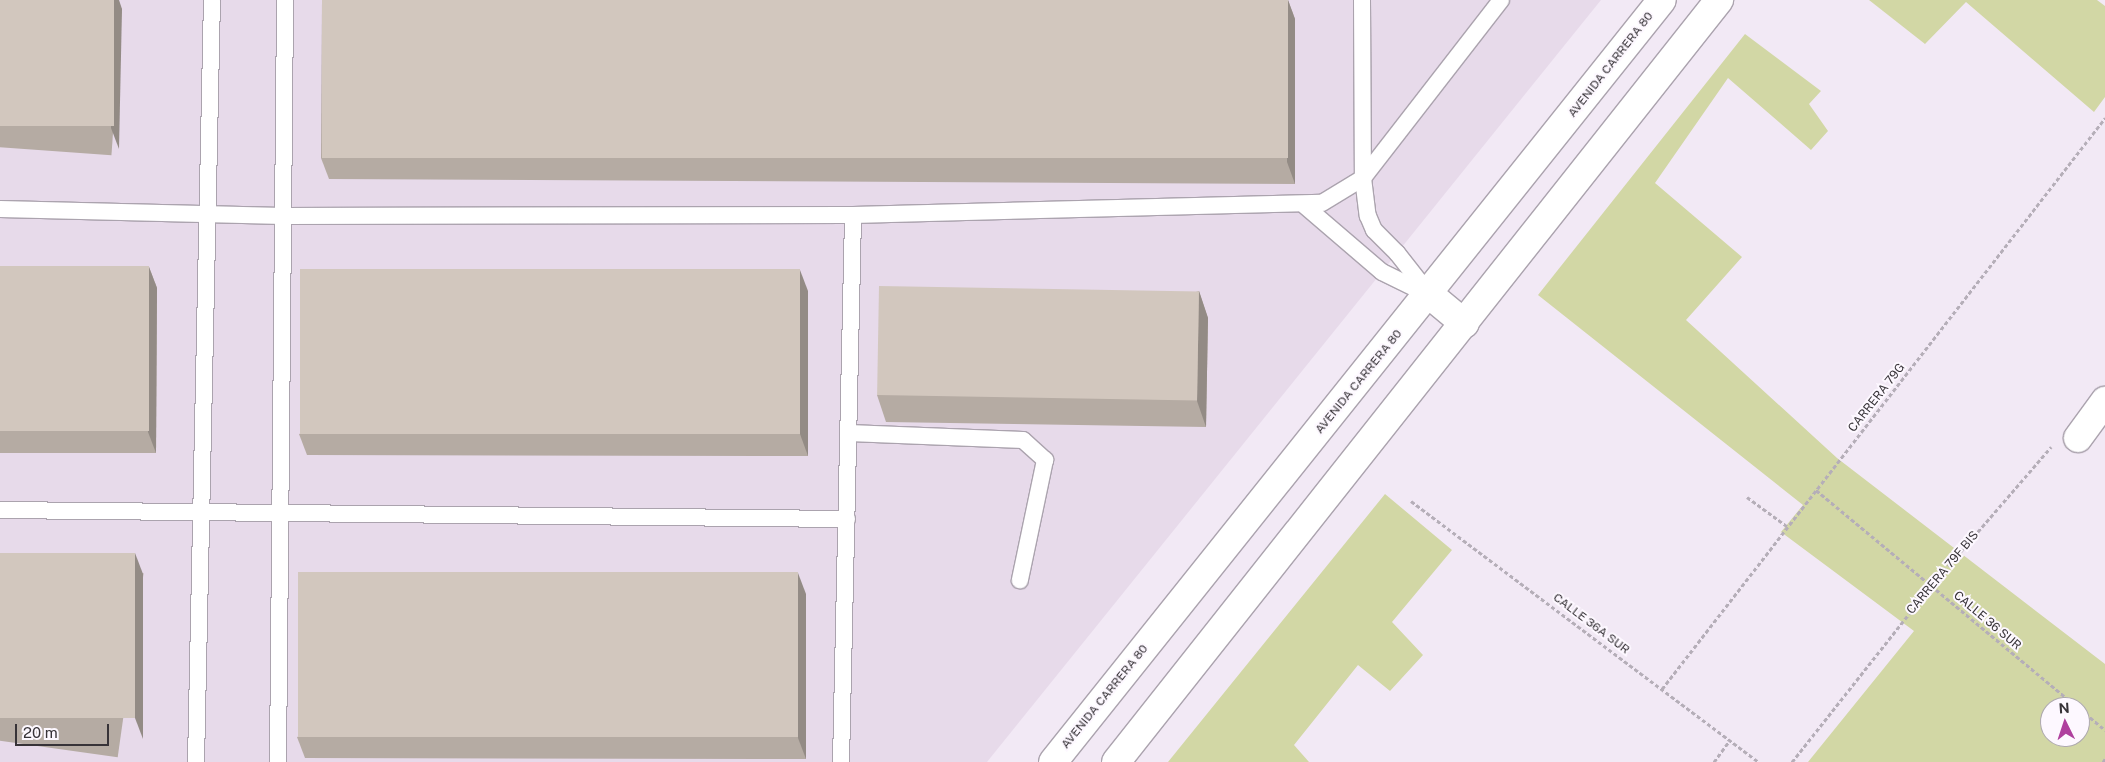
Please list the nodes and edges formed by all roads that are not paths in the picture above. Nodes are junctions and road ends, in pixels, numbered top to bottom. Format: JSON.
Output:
{"nodes":[{"id":1,"x":212,"y":0,"type":"edge"},
{"id":2,"x":286,"y":0,"type":"edge"},
{"id":3,"x":1362,"y":0,"type":"edge"},
{"id":4,"x":1501,"y":0,"type":"edge"},
{"id":5,"x":1662,"y":0,"type":"edge"},
{"id":6,"x":1719,"y":0,"type":"edge"},
{"id":7,"x":1363,"y":178,"type":"junction"},
{"id":8,"x":1305,"y":206,"type":"junction"},
{"id":9,"x":0,"y":209,"type":"edge"},
{"id":10,"x":207,"y":214,"type":"junction"},
{"id":11,"x":853,"y":215,"type":"junction"},
{"id":12,"x":283,"y":216,"type":"junction"},
{"id":13,"x":1430,"y":295,"type":"junction"},
{"id":14,"x":1465,"y":324,"type":"junction"},
{"id":15,"x":2105,"y":400,"type":"edge"},
{"id":16,"x":849,"y":433,"type":"junction"},
{"id":17,"x":2078,"y":438,"type":"road end"},
{"id":18,"x":0,"y":510,"type":"edge"},
{"id":19,"x":201,"y":512,"type":"junction"},
{"id":20,"x":280,"y":512,"type":"junction"},
{"id":21,"x":847,"y":519,"type":"junction"},
{"id":22,"x":1020,"y":580,"type":"dead end"},
{"id":23,"x":196,"y":762,"type":"edge"},
{"id":24,"x":278,"y":762,"type":"edge"},
{"id":25,"x":841,"y":762,"type":"edge"},
{"id":26,"x":1053,"y":762,"type":"edge"},
{"id":27,"x":1116,"y":762,"type":"edge"}],
"edges":[{"from":1,"to":10,"type":"lane"},
{"from":2,"to":12,"type":"lane"},
{"from":3,"to":7,"type":"lane"},
{"from":4,"to":7,"type":"lane"},
{"from":5,"to":13,"type":"main road","name":"AVENIDA CARRERA 80"},
{"from":6,"to":14,"type":"main road"},
{"from":7,"to":8,"type":"lane"},
{"from":7,"to":13,"type":"lane"},
{"from":8,"to":11,"type":"lane"},
{"from":8,"to":13,"type":"lane"},
{"from":9,"to":10,"type":"lane"},
{"from":10,"to":12,"type":"lane"},
{"from":10,"to":19,"type":"lane"},
{"from":11,"to":12,"type":"lane"},
{"from":11,"to":16,"type":"lane"},
{"from":12,"to":20,"type":"lane"},
{"from":13,"to":14,"type":"main road"},
{"from":13,"to":26,"type":"main road","name":"AVENIDA CARRERA 80"},
{"from":14,"to":27,"type":"main road"},
{"from":15,"to":17,"type":"main road"},
{"from":16,"to":21,"type":"lane"},
{"from":16,"to":22,"type":"lane"},
{"from":18,"to":19,"type":"lane"},
{"from":19,"to":20,"type":"lane"},
{"from":19,"to":23,"type":"lane"},
{"from":20,"to":21,"type":"lane"},
{"from":20,"to":24,"type":"lane"},
{"from":21,"to":25,"type":"lane"}]}
